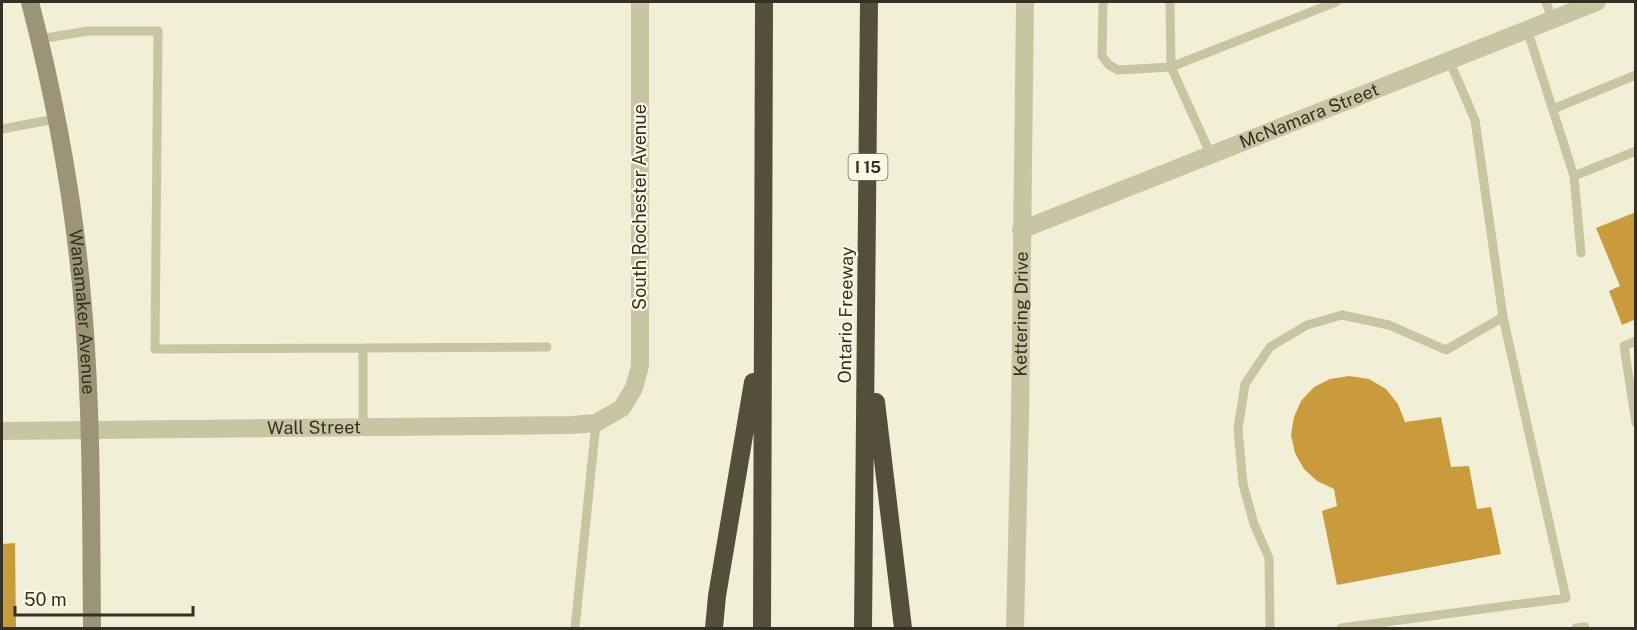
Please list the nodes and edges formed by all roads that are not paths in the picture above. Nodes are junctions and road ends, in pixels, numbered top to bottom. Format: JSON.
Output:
{"nodes":[{"id":1,"x":30,"y":2,"type":"edge"},
{"id":2,"x":639,"y":2,"type":"edge"},
{"id":3,"x":764,"y":2,"type":"edge"},
{"id":4,"x":870,"y":2,"type":"edge"},
{"id":5,"x":1025,"y":2,"type":"edge"},
{"id":6,"x":1103,"y":2,"type":"edge"},
{"id":7,"x":1170,"y":2,"type":"edge"},
{"id":8,"x":1336,"y":2,"type":"edge"},
{"id":9,"x":1546,"y":2,"type":"edge"},
{"id":10,"x":1597,"y":2,"type":"edge"},
{"id":11,"x":1552,"y":19,"type":"junction"},
{"id":12,"x":1527,"y":29,"type":"junction"},
{"id":13,"x":40,"y":39,"type":"junction"},
{"id":14,"x":1449,"y":60,"type":"junction"},
{"id":15,"x":1171,"y":68,"type":"junction"},
{"id":16,"x":1635,"y":75,"type":"edge"},
{"id":17,"x":1553,"y":109,"type":"junction"},
{"id":18,"x":56,"y":119,"type":"junction"},
{"id":19,"x":2,"y":129,"type":"edge"},
{"id":20,"x":1635,"y":150,"type":"edge"},
{"id":21,"x":1211,"y":155,"type":"junction"},
{"id":22,"x":1574,"y":176,"type":"junction"},
{"id":23,"x":1022,"y":230,"type":"junction"},
{"id":24,"x":1581,"y":254,"type":"dead end"},
{"id":25,"x":1503,"y":317,"type":"junction"},
{"id":26,"x":762,"y":330,"type":"junction"},
{"id":27,"x":867,"y":332,"type":"junction"},
{"id":28,"x":1635,"y":341,"type":"edge"},
{"id":29,"x":547,"y":347,"type":"dead end"},
{"id":30,"x":363,"y":348,"type":"junction"},
{"id":31,"x":622,"y":408,"type":"joint"},
{"id":32,"x":596,"y":423,"type":"junction"},
{"id":33,"x":1635,"y":423,"type":"edge"},
{"id":34,"x":363,"y":427,"type":"junction"},
{"id":35,"x":90,"y":430,"type":"junction"},
{"id":36,"x":2,"y":431,"type":"edge"},
{"id":37,"x":92,"y":628,"type":"edge"},
{"id":38,"x":574,"y":628,"type":"edge"},
{"id":39,"x":714,"y":628,"type":"edge"},
{"id":40,"x":762,"y":628,"type":"edge"},
{"id":41,"x":863,"y":628,"type":"edge"},
{"id":42,"x":903,"y":628,"type":"edge"},
{"id":43,"x":1015,"y":628,"type":"edge"},
{"id":44,"x":1270,"y":628,"type":"edge"},
{"id":45,"x":1341,"y":628,"type":"edge"},
{"id":46,"x":1576,"y":628,"type":"edge"},
{"id":47,"x":1586,"y":628,"type":"edge"}],
"edges":[{"from":1,"to":13,"type":"street","name":"Wanamaker Avenue"},
{"from":2,"to":31,"type":"street","name":"South Rochester Avenue"},
{"from":3,"to":26,"type":"highway"},
{"from":4,"to":27,"type":"highway","name":"Ontario Freeway","number":"I 15"},
{"from":5,"to":23,"type":"street","name":"Kettering Drive"},
{"from":6,"to":15,"type":"lane"},
{"from":7,"to":15,"type":"lane"},
{"from":8,"to":15,"type":"lane"},
{"from":9,"to":11,"type":"lane"},
{"from":10,"to":11,"type":"street","name":"McNamara Street"},
{"from":11,"to":12,"type":"street","name":"McNamara Street"},
{"from":12,"to":14,"type":"street","name":"McNamara Street"},
{"from":12,"to":17,"type":"lane"},
{"from":13,"to":18,"type":"street","name":"Wanamaker Avenue"},
{"from":13,"to":30,"type":"lane"},
{"from":14,"to":21,"type":"street","name":"McNamara Street"},
{"from":14,"to":25,"type":"lane"},
{"from":15,"to":21,"type":"lane"},
{"from":16,"to":17,"type":"lane"},
{"from":17,"to":22,"type":"lane"},
{"from":18,"to":19,"type":"lane"},
{"from":18,"to":35,"type":"street","name":"Wanamaker Avenue"},
{"from":20,"to":22,"type":"lane"},
{"from":21,"to":23,"type":"street","name":"McNamara Street"},
{"from":22,"to":24,"type":"lane"},
{"from":23,"to":43,"type":"street","name":"Kettering Drive"},
{"from":25,"to":44,"type":"lane"},
{"from":25,"to":45,"type":"lane"},
{"from":26,"to":39,"type":"highway"},
{"from":26,"to":40,"type":"highway"},
{"from":27,"to":41,"type":"highway","name":"Ontario Freeway","number":"I 15"},
{"from":27,"to":42,"type":"highway"},
{"from":28,"to":33,"type":"lane"},
{"from":29,"to":30,"type":"lane"},
{"from":30,"to":34,"type":"lane"},
{"from":31,"to":32,"type":"street","name":"Wall Street"},
{"from":32,"to":34,"type":"street","name":"Wall Street"},
{"from":32,"to":38,"type":"lane"},
{"from":34,"to":35,"type":"street","name":"Wall Street"},
{"from":35,"to":36,"type":"street","name":"Wall Street"},
{"from":35,"to":37,"type":"street","name":"Wanamaker Avenue"},
{"from":46,"to":47,"type":"lane"}]}
